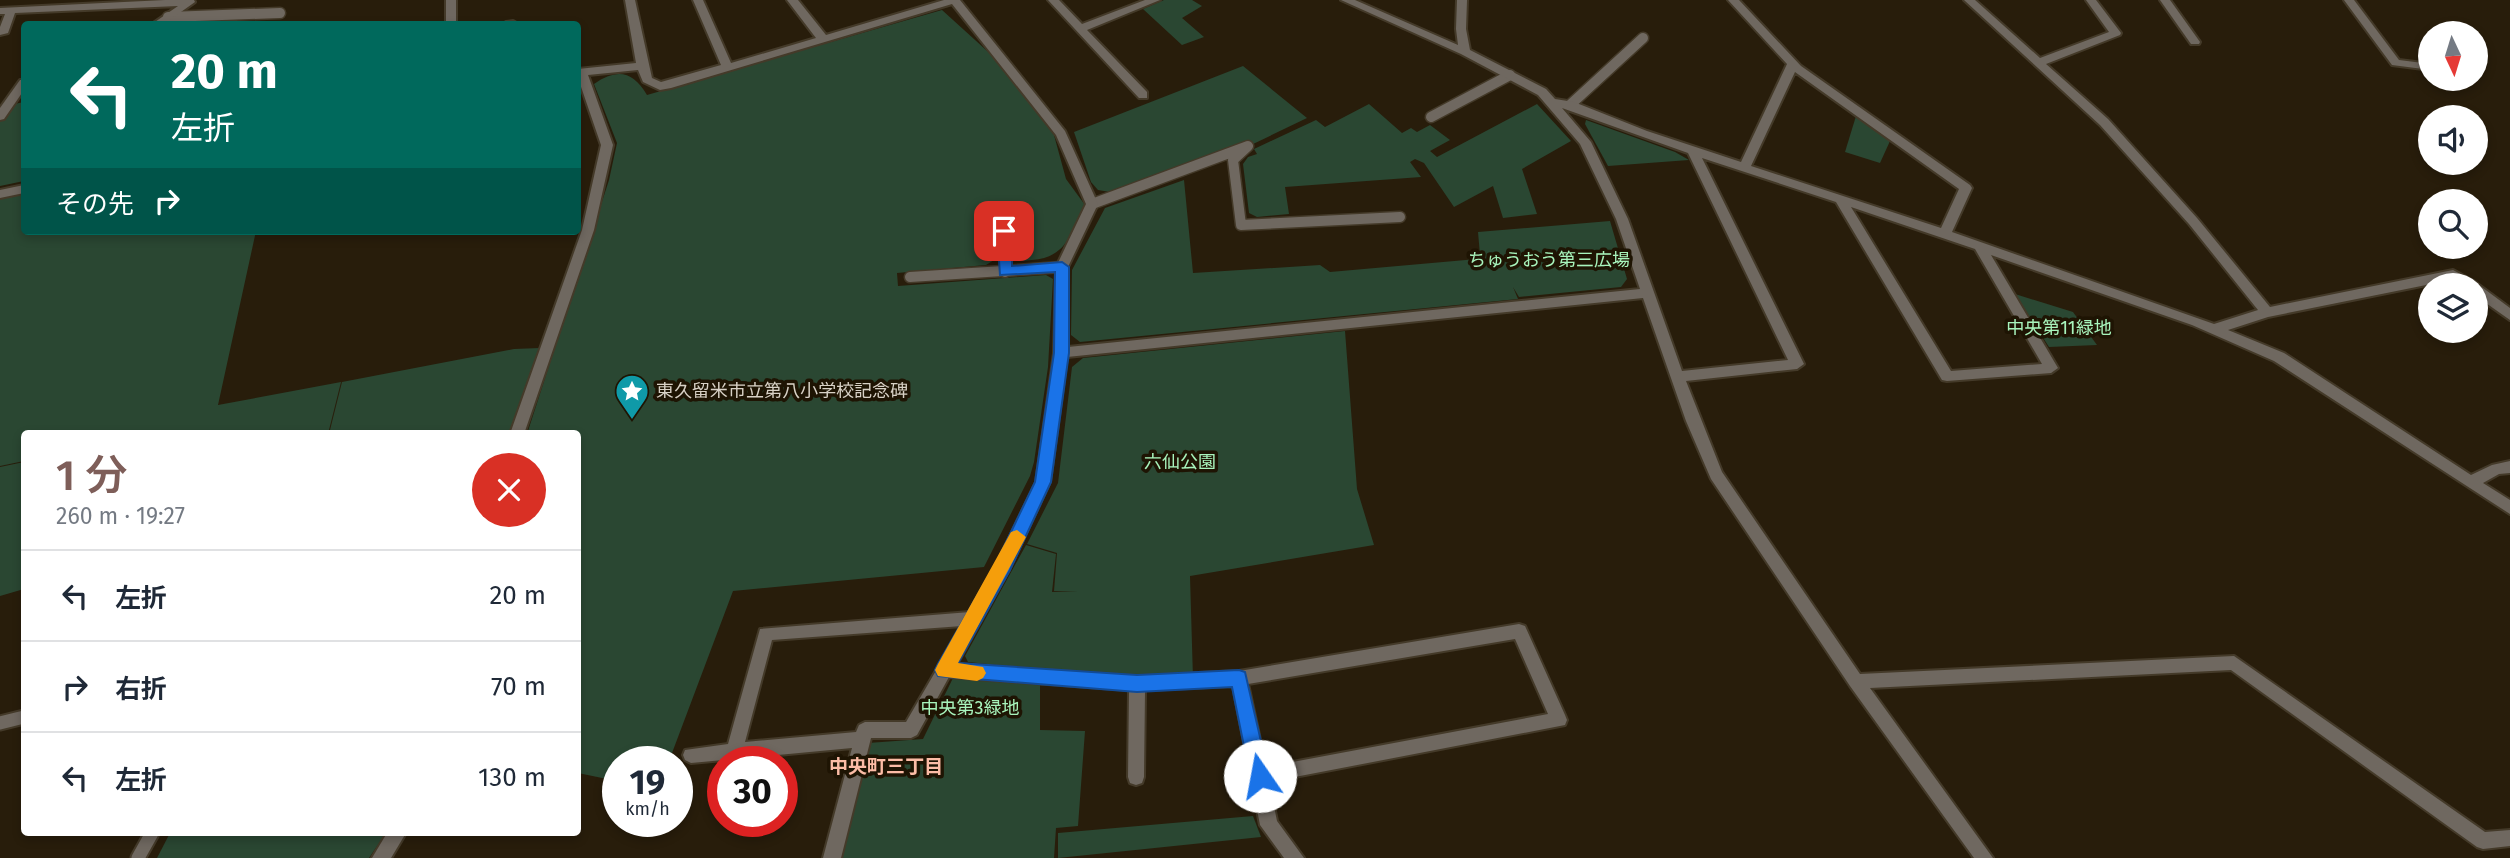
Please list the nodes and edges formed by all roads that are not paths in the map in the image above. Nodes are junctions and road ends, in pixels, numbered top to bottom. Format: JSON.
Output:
{"nodes":[{"id":1,"x":452,"y":0,"type":"edge"},
{"id":2,"x":630,"y":0,"type":"edge"},
{"id":3,"x":698,"y":0,"type":"edge"},
{"id":4,"x":792,"y":0,"type":"edge"},
{"id":5,"x":954,"y":0,"type":"edge"},
{"id":6,"x":1054,"y":0,"type":"edge"},
{"id":7,"x":1155,"y":0,"type":"edge"},
{"id":8,"x":1346,"y":0,"type":"edge"},
{"id":9,"x":1462,"y":0,"type":"edge"},
{"id":10,"x":1733,"y":0,"type":"edge"},
{"id":11,"x":1969,"y":0,"type":"edge"},
{"id":12,"x":2091,"y":0,"type":"edge"},
{"id":13,"x":2165,"y":0,"type":"edge"},
{"id":14,"x":2349,"y":0,"type":"edge"},
{"id":15,"x":192,"y":1,"type":"edge"},
{"id":16,"x":72,"y":4,"type":"edge"},
{"id":17,"x":6,"y":11,"type":"edge"},
{"id":18,"x":280,"y":13,"type":"dead end"},
{"id":19,"x":168,"y":17,"type":"junction"},
{"id":20,"x":64,"y":21,"type":"edge"},
{"id":21,"x":162,"y":21,"type":"edge"},
{"id":22,"x":451,"y":21,"type":"edge"},
{"id":23,"x":1082,"y":28,"type":"junction"},
{"id":24,"x":0,"y":32,"type":"edge"},
{"id":25,"x":1643,"y":38,"type":"dead end"},
{"id":26,"x":824,"y":40,"type":"junction"},
{"id":27,"x":2195,"y":42,"type":"dead end"},
{"id":28,"x":1465,"y":52,"type":"junction"},
{"id":29,"x":2037,"y":63,"type":"junction"},
{"id":30,"x":1793,"y":64,"type":"junction"},
{"id":31,"x":642,"y":66,"type":"junction"},
{"id":32,"x":2418,"y":66,"type":"edge"},
{"id":33,"x":728,"y":68,"type":"junction"},
{"id":34,"x":581,"y":72,"type":"edge"},
{"id":35,"x":1510,"y":75,"type":"junction"},
{"id":36,"x":581,"y":77,"type":"edge"},
{"id":37,"x":20,"y":93,"type":"edge"},
{"id":38,"x":1143,"y":95,"type":"dead end"},
{"id":39,"x":1554,"y":103,"type":"junction"},
{"id":40,"x":1570,"y":105,"type":"junction"},
{"id":41,"x":0,"y":116,"type":"edge"},
{"id":42,"x":1431,"y":117,"type":"dead end"},
{"id":43,"x":1693,"y":151,"type":"junction"},
{"id":44,"x":1745,"y":166,"type":"junction"},
{"id":45,"x":21,"y":190,"type":"edge"},
{"id":46,"x":0,"y":194,"type":"edge"},
{"id":47,"x":1841,"y":201,"type":"junction"},
{"id":48,"x":1092,"y":204,"type":"junction"},
{"id":49,"x":1004,"y":211,"type":"dead end"},
{"id":50,"x":1400,"y":217,"type":"dead end"},
{"id":51,"x":1945,"y":234,"type":"junction"},
{"id":52,"x":1980,"y":247,"type":"junction"},
{"id":53,"x":1062,"y":267,"type":"junction"},
{"id":54,"x":1005,"y":272,"type":"junction"},
{"id":55,"x":910,"y":277,"type":"dead end"},
{"id":56,"x":2418,"y":280,"type":"edge"},
{"id":57,"x":1649,"y":293,"type":"junction"},
{"id":58,"x":2503,"y":302,"type":"edge"},
{"id":59,"x":2267,"y":312,"type":"junction"},
{"id":60,"x":2510,"y":316,"type":"edge"},
{"id":61,"x":2214,"y":329,"type":"junction"},
{"id":62,"x":1061,"y":353,"type":"junction"},
{"id":63,"x":1679,"y":376,"type":"junction"},
{"id":64,"x":518,"y":430,"type":"edge"},
{"id":65,"x":2510,"y":467,"type":"edge"},
{"id":66,"x":2470,"y":482,"type":"junction"},
{"id":67,"x":2510,"y":508,"type":"edge"},
{"id":68,"x":974,"y":618,"type":"junction"},
{"id":69,"x":944,"y":670,"type":"junction"},
{"id":70,"x":1239,"y":678,"type":"junction"},
{"id":71,"x":1856,"y":681,"type":"junction"},
{"id":72,"x":1137,"y":683,"type":"junction"},
{"id":73,"x":21,"y":718,"type":"edge"},
{"id":74,"x":0,"y":723,"type":"edge"},
{"id":75,"x":863,"y":739,"type":"junction"},
{"id":76,"x":735,"y":746,"type":"edge"},
{"id":77,"x":788,"y":746,"type":"edge"},
{"id":78,"x":1260,"y":776,"type":"junction"},
{"id":79,"x":1136,"y":778,"type":"dead end"},
{"id":80,"x":150,"y":836,"type":"edge"},
{"id":81,"x":395,"y":836,"type":"edge"},
{"id":82,"x":2510,"y":838,"type":"edge"},
{"id":83,"x":138,"y":858,"type":"edge"},
{"id":84,"x":381,"y":858,"type":"edge"},
{"id":85,"x":832,"y":858,"type":"edge"},
{"id":86,"x":1294,"y":858,"type":"edge"},
{"id":87,"x":1984,"y":858,"type":"edge"}],
"edges":[{"from":1,"to":22,"type":"street"},
{"from":2,"to":31,"type":"street"},
{"from":3,"to":33,"type":"street"},
{"from":4,"to":26,"type":"street"},
{"from":5,"to":26,"type":"street"},
{"from":5,"to":48,"type":"street"},
{"from":6,"to":23,"type":"street"},
{"from":7,"to":23,"type":"street"},
{"from":8,"to":28,"type":"street"},
{"from":9,"to":28,"type":"street"},
{"from":10,"to":30,"type":"street"},
{"from":11,"to":29,"type":"street"},
{"from":12,"to":29,"type":"street"},
{"from":13,"to":27,"type":"street"},
{"from":14,"to":32,"type":"street"},
{"from":15,"to":16,"type":"street"},
{"from":15,"to":19,"type":"street"},
{"from":16,"to":17,"type":"street"},
{"from":16,"to":20,"type":"street"},
{"from":17,"to":24,"type":"street"},
{"from":18,"to":19,"type":"lane"},
{"from":19,"to":21,"type":"street"},
{"from":23,"to":38,"type":"street"},
{"from":25,"to":40,"type":"lane"},
{"from":26,"to":33,"type":"street"},
{"from":28,"to":35,"type":"street"},
{"from":29,"to":59,"type":"street"},
{"from":30,"to":44,"type":"street"},
{"from":30,"to":51,"type":"street"},
{"from":31,"to":33,"type":"street"},
{"from":31,"to":34,"type":"street"},
{"from":35,"to":39,"type":"street"},
{"from":35,"to":42,"type":"lane"},
{"from":36,"to":64,"type":"street"},
{"from":37,"to":41,"type":"street"},
{"from":39,"to":40,"type":"street"},
{"from":39,"to":57,"type":"street"},
{"from":40,"to":43,"type":"street"},
{"from":43,"to":44,"type":"street"},
{"from":43,"to":63,"type":"street"},
{"from":44,"to":47,"type":"street"},
{"from":45,"to":46,"type":"street"},
{"from":47,"to":51,"type":"street"},
{"from":47,"to":52,"type":"street"},
{"from":48,"to":50,"type":"lane"},
{"from":48,"to":53,"type":"street"},
{"from":49,"to":54,"type":"lane"},
{"from":51,"to":52,"type":"street"},
{"from":52,"to":61,"type":"street"},
{"from":53,"to":54,"type":"lane"},
{"from":53,"to":62,"type":"street"},
{"from":54,"to":55,"type":"lane"},
{"from":56,"to":59,"type":"street"},
{"from":57,"to":62,"type":"street"},
{"from":57,"to":63,"type":"street"},
{"from":58,"to":60,"type":"street"},
{"from":59,"to":61,"type":"street"},
{"from":61,"to":66,"type":"street"},
{"from":62,"to":68,"type":"street"},
{"from":63,"to":71,"type":"street"},
{"from":65,"to":66,"type":"street"},
{"from":66,"to":67,"type":"street"},
{"from":68,"to":69,"type":"street"},
{"from":68,"to":76,"type":"street"},
{"from":69,"to":72,"type":"street"},
{"from":69,"to":75,"type":"street"},
{"from":70,"to":72,"type":"street"},
{"from":70,"to":78,"type":"street"},
{"from":70,"to":78,"type":"street"},
{"from":71,"to":82,"type":"street"},
{"from":71,"to":87,"type":"street"},
{"from":72,"to":79,"type":"street"},
{"from":73,"to":74,"type":"lane"},
{"from":75,"to":77,"type":"street"},
{"from":75,"to":85,"type":"street"},
{"from":78,"to":86,"type":"street"},
{"from":80,"to":83,"type":"lane"},
{"from":81,"to":84,"type":"street"}]}
